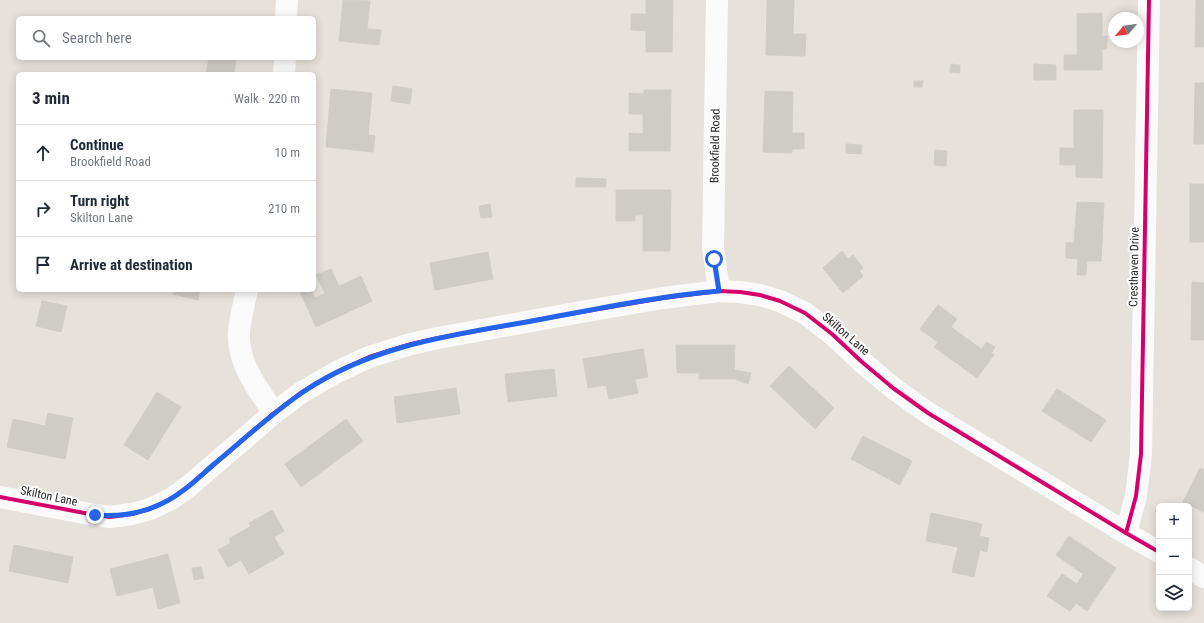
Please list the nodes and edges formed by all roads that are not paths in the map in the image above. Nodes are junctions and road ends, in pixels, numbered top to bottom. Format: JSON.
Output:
{"nodes":[{"id":1,"x":287,"y":0,"type":"edge"},
{"id":2,"x":717,"y":0,"type":"edge"},
{"id":3,"x":1149,"y":0,"type":"edge"},
{"id":4,"x":286,"y":16,"type":"edge"},
{"id":5,"x":285,"y":60,"type":"edge"},
{"id":6,"x":284,"y":72,"type":"edge"},
{"id":7,"x":719,"y":291,"type":"junction"},
{"id":8,"x":247,"y":292,"type":"edge"},
{"id":9,"x":274,"y":413,"type":"junction"},
{"id":10,"x":0,"y":497,"type":"edge"},
{"id":11,"x":1126,"y":533,"type":"junction"},
{"id":12,"x":1156,"y":550,"type":"edge"},
{"id":13,"x":1192,"y":570,"type":"edge"},
{"id":14,"x":1204,"y":576,"type":"edge"}],
"edges":[{"from":1,"to":4,"type":"street"},
{"from":2,"to":7,"type":"street","name":"Brookfield Road"},
{"from":3,"to":11,"type":"street","name":"Cresthaven Drive"},
{"from":5,"to":6,"type":"street"},
{"from":7,"to":9,"type":"street","name":"Skilton Lane"},
{"from":7,"to":11,"type":"street","name":"Skilton Lane"},
{"from":8,"to":9,"type":"street"},
{"from":9,"to":10,"type":"street","name":"Skilton Lane"},
{"from":11,"to":12,"type":"street","name":"Skilton Lane"},
{"from":13,"to":14,"type":"street"}]}
